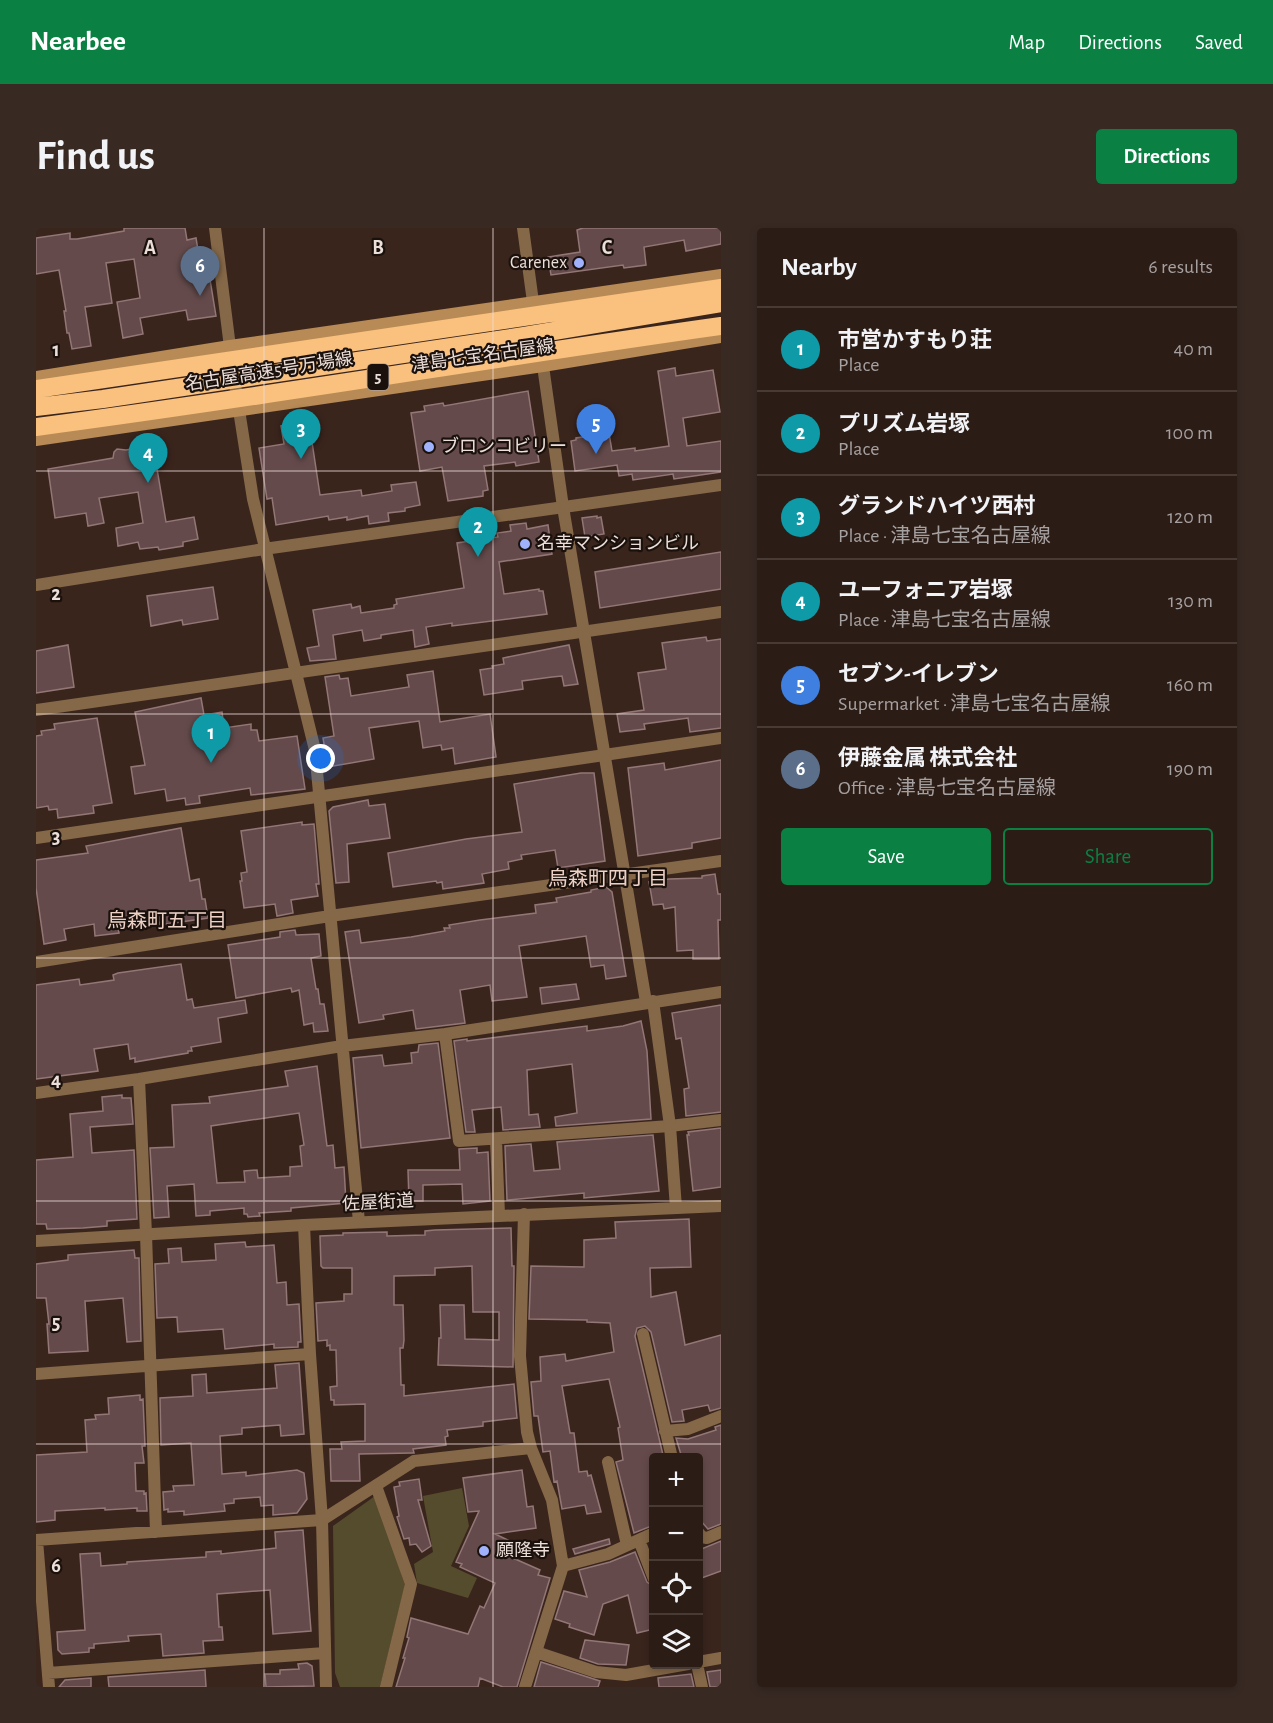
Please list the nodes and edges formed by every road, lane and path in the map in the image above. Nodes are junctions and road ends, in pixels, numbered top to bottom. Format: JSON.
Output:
{"nodes":[{"id":1,"x":215,"y":228,"type":"edge"},
{"id":2,"x":523,"y":228,"type":"edge"},
{"id":3,"x":721,"y":275,"type":"edge"},
{"id":4,"x":721,"y":288,"type":"edge"},
{"id":5,"x":533,"y":302,"type":"junction"},
{"id":6,"x":721,"y":303,"type":"edge"},
{"id":7,"x":721,"y":312,"type":"edge"},
{"id":8,"x":721,"y":326,"type":"edge"},
{"id":9,"x":721,"y":337,"type":"edge"},
{"id":10,"x":230,"y":346,"type":"junction"},
{"id":11,"x":569,"y":347,"type":"junction"},
{"id":12,"x":543,"y":366,"type":"junction"},
{"id":13,"x":36,"y":377,"type":"edge"},
{"id":14,"x":36,"y":389,"type":"edge"},
{"id":15,"x":36,"y":407,"type":"edge"},
{"id":16,"x":239,"y":410,"type":"junction"},
{"id":17,"x":36,"y":427,"type":"edge"},
{"id":18,"x":36,"y":440,"type":"edge"},
{"id":19,"x":721,"y":484,"type":"edge"},
{"id":20,"x":563,"y":507,"type":"junction"},
{"id":21,"x":264,"y":549,"type":"junction"},
{"id":22,"x":36,"y":585,"type":"edge"},
{"id":23,"x":721,"y":612,"type":"edge"},
{"id":24,"x":584,"y":633,"type":"junction"},
{"id":25,"x":297,"y":673,"type":"junction"},
{"id":26,"x":36,"y":710,"type":"edge"},
{"id":27,"x":721,"y":738,"type":"edge"},
{"id":28,"x":605,"y":756,"type":"junction"},
{"id":29,"x":320,"y":795,"type":"junction"},
{"id":30,"x":36,"y":838,"type":"edge"},
{"id":31,"x":721,"y":861,"type":"edge"},
{"id":32,"x":625,"y":875,"type":"junction"},
{"id":33,"x":330,"y":916,"type":"junction"},
{"id":34,"x":36,"y":962,"type":"edge"},
{"id":35,"x":721,"y":992,"type":"edge"},
{"id":36,"x":650,"y":1002,"type":"junction"},
{"id":37,"x":445,"y":1034,"type":"junction"},
{"id":38,"x":342,"y":1046,"type":"junction"},
{"id":39,"x":139,"y":1079,"type":"junction"},
{"id":40,"x":36,"y":1093,"type":"edge"},
{"id":41,"x":721,"y":1120,"type":"edge"},
{"id":42,"x":670,"y":1126,"type":"junction"},
{"id":43,"x":496,"y":1139,"type":"junction"},
{"id":44,"x":721,"y":1206,"type":"edge"},
{"id":45,"x":676,"y":1208,"type":"junction"},
{"id":46,"x":524,"y":1214,"type":"junction"},
{"id":47,"x":499,"y":1215,"type":"junction"},
{"id":48,"x":359,"y":1222,"type":"junction"},
{"id":49,"x":304,"y":1224,"type":"junction"},
{"id":50,"x":147,"y":1234,"type":"junction"},
{"id":51,"x":36,"y":1241,"type":"edge"},
{"id":52,"x":643,"y":1334,"type":"dead end"},
{"id":53,"x":310,"y":1354,"type":"junction"},
{"id":54,"x":149,"y":1365,"type":"junction"},
{"id":55,"x":36,"y":1374,"type":"edge"},
{"id":56,"x":721,"y":1416,"type":"edge"},
{"id":57,"x":665,"y":1431,"type":"junction"},
{"id":58,"x":531,"y":1448,"type":"junction"},
{"id":59,"x":671,"y":1453,"type":"edge"},
{"id":60,"x":608,"y":1462,"type":"dead end"},
{"id":61,"x":376,"y":1486,"type":"junction"},
{"id":62,"x":322,"y":1521,"type":"junction"},
{"id":63,"x":156,"y":1532,"type":"junction"},
{"id":64,"x":721,"y":1532,"type":"edge"},
{"id":65,"x":649,"y":1535,"type":"edge"},
{"id":66,"x":703,"y":1538,"type":"edge"},
{"id":67,"x":36,"y":1540,"type":"edge"},
{"id":68,"x":639,"y":1540,"type":"junction"},
{"id":69,"x":627,"y":1545,"type":"junction"},
{"id":70,"x":563,"y":1566,"type":"junction"},
{"id":71,"x":649,"y":1566,"type":"edge"},
{"id":72,"x":536,"y":1652,"type":"junction"},
{"id":73,"x":326,"y":1653,"type":"junction"},
{"id":74,"x":721,"y":1658,"type":"edge"},
{"id":75,"x":703,"y":1662,"type":"edge"},
{"id":76,"x":658,"y":1669,"type":"edge"},
{"id":77,"x":699,"y":1669,"type":"edge"},
{"id":78,"x":48,"y":1673,"type":"junction"},
{"id":79,"x":49,"y":1687,"type":"edge"},
{"id":80,"x":326,"y":1687,"type":"edge"},
{"id":81,"x":386,"y":1687,"type":"edge"},
{"id":82,"x":525,"y":1687,"type":"edge"},
{"id":83,"x":702,"y":1687,"type":"edge"}],
"edges":[{"from":1,"to":10,"type":"street"},
{"from":2,"to":5,"type":"street"},
{"from":3,"to":5,"type":"main road"},
{"from":4,"to":14,"type":"highway","name":"名古屋高速5号万場線","number":"5"},
{"from":5,"to":10,"type":"main road"},
{"from":6,"to":15,"type":"highway"},
{"from":7,"to":11,"type":"highway"},
{"from":8,"to":11,"type":"highway","name":"名古屋高速5号万場線","number":"5"},
{"from":9,"to":12,"type":"main road","name":"津島七宝名古屋線"},
{"from":10,"to":13,"type":"main road"},
{"from":10,"to":16,"type":"street"},
{"from":11,"to":17,"type":"highway","name":"名古屋高速5号万場線","number":"5"},
{"from":12,"to":16,"type":"main road","name":"津島七宝名古屋線"},
{"from":12,"to":20,"type":"street"},
{"from":16,"to":18,"type":"main road","name":"津島七宝名古屋線"},
{"from":16,"to":21,"type":"street"},
{"from":19,"to":20,"type":"street"},
{"from":20,"to":21,"type":"street"},
{"from":20,"to":24,"type":"street"},
{"from":21,"to":22,"type":"street"},
{"from":21,"to":25,"type":"street"},
{"from":23,"to":24,"type":"street"},
{"from":24,"to":25,"type":"street"},
{"from":24,"to":28,"type":"street"},
{"from":25,"to":26,"type":"street"},
{"from":25,"to":29,"type":"street"},
{"from":27,"to":28,"type":"street"},
{"from":28,"to":29,"type":"street"},
{"from":28,"to":32,"type":"street"},
{"from":29,"to":30,"type":"street"},
{"from":29,"to":33,"type":"street"},
{"from":31,"to":32,"type":"street"},
{"from":32,"to":33,"type":"street"},
{"from":32,"to":36,"type":"street"},
{"from":33,"to":34,"type":"street"},
{"from":33,"to":38,"type":"street"},
{"from":35,"to":36,"type":"street"},
{"from":36,"to":37,"type":"street"},
{"from":36,"to":42,"type":"street"},
{"from":37,"to":38,"type":"street"},
{"from":37,"to":43,"type":"street"},
{"from":38,"to":39,"type":"street"},
{"from":38,"to":48,"type":"street"},
{"from":39,"to":40,"type":"street"},
{"from":39,"to":50,"type":"street"},
{"from":41,"to":42,"type":"street"},
{"from":42,"to":43,"type":"street"},
{"from":42,"to":45,"type":"street"},
{"from":43,"to":47,"type":"street"},
{"from":44,"to":45,"type":"street","name":"佐屋街道"},
{"from":45,"to":46,"type":"street","name":"佐屋街道"},
{"from":46,"to":47,"type":"street","name":"佐屋街道"},
{"from":46,"to":58,"type":"street"},
{"from":47,"to":48,"type":"street","name":"佐屋街道"},
{"from":48,"to":49,"type":"street","name":"佐屋街道"},
{"from":49,"to":50,"type":"street","name":"佐屋街道"},
{"from":49,"to":53,"type":"street"},
{"from":50,"to":51,"type":"street","name":"佐屋街道"},
{"from":50,"to":54,"type":"street"},
{"from":52,"to":57,"type":"street"},
{"from":53,"to":54,"type":"street"},
{"from":53,"to":62,"type":"street"},
{"from":54,"to":55,"type":"street"},
{"from":54,"to":63,"type":"street"},
{"from":56,"to":57,"type":"street"},
{"from":57,"to":59,"type":"street"},
{"from":58,"to":61,"type":"street"},
{"from":58,"to":70,"type":"street"},
{"from":60,"to":69,"type":"street"},
{"from":61,"to":62,"type":"street"},
{"from":61,"to":81,"type":"street"},
{"from":62,"to":63,"type":"street"},
{"from":62,"to":73,"type":"street"},
{"from":63,"to":67,"type":"street"},
{"from":64,"to":66,"type":"street"},
{"from":65,"to":68,"type":"street"},
{"from":67,"to":78,"type":"street"},
{"from":68,"to":69,"type":"street"},
{"from":68,"to":71,"type":"street"},
{"from":69,"to":70,"type":"street"},
{"from":70,"to":72,"type":"street"},
{"from":72,"to":76,"type":"street"},
{"from":72,"to":82,"type":"street"},
{"from":73,"to":78,"type":"street"},
{"from":73,"to":80,"type":"street"},
{"from":74,"to":75,"type":"street"},
{"from":77,"to":83,"type":"street"},
{"from":78,"to":79,"type":"street"}]}
